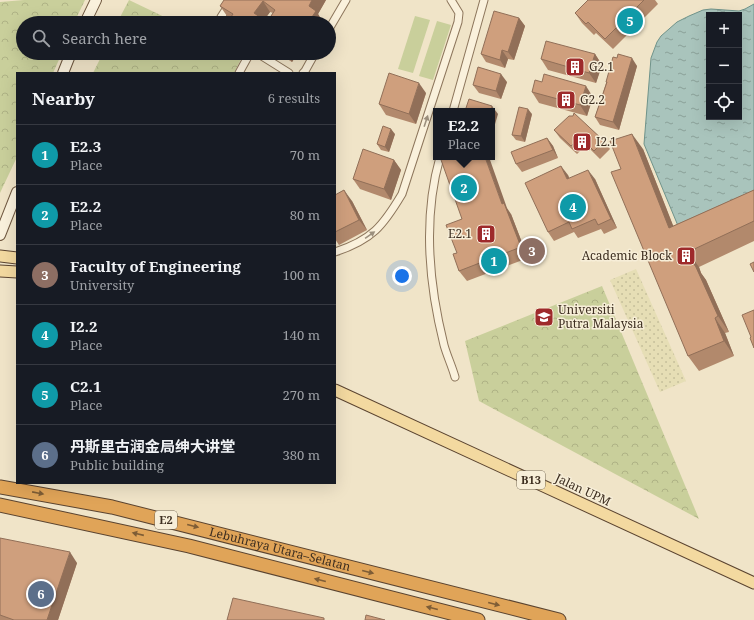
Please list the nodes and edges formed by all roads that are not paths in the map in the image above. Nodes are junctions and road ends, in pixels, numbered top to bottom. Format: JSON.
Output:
{"nodes":[{"id":1,"x":96,"y":0,"type":"edge"},
{"id":2,"x":232,"y":0,"type":"edge"},
{"id":3,"x":346,"y":0,"type":"edge"},
{"id":4,"x":450,"y":0,"type":"edge"},
{"id":5,"x":484,"y":0,"type":"edge"},
{"id":6,"x":88,"y":16,"type":"edge"},
{"id":7,"x":222,"y":16,"type":"edge"},
{"id":8,"x":336,"y":17,"type":"edge"},
{"id":9,"x":68,"y":60,"type":"edge"},
{"id":10,"x":246,"y":60,"type":"edge"},
{"id":11,"x":268,"y":60,"type":"edge"},
{"id":12,"x":312,"y":60,"type":"edge"},
{"id":13,"x":63,"y":72,"type":"edge"},
{"id":14,"x":240,"y":72,"type":"edge"},
{"id":15,"x":287,"y":72,"type":"edge"},
{"id":16,"x":304,"y":72,"type":"edge"},
{"id":17,"x":454,"y":108,"type":"edge"},
{"id":18,"x":439,"y":160,"type":"edge"},
{"id":19,"x":16,"y":195,"type":"edge"},
{"id":20,"x":0,"y":235,"type":"edge"},
{"id":21,"x":336,"y":252,"type":"edge"},
{"id":22,"x":0,"y":256,"type":"edge"},
{"id":23,"x":16,"y":258,"type":"edge"},
{"id":24,"x":0,"y":271,"type":"edge"},
{"id":25,"x":16,"y":272,"type":"edge"},
{"id":26,"x":455,"y":377,"type":"dead end"},
{"id":27,"x":336,"y":390,"type":"edge"},
{"id":28,"x":0,"y":486,"type":"edge"},
{"id":29,"x":0,"y":505,"type":"edge"},
{"id":30,"x":754,"y":583,"type":"edge"},
{"id":31,"x":478,"y":620,"type":"edge"},
{"id":32,"x":559,"y":620,"type":"edge"}],
"edges":[{"from":1,"to":6,"type":"main road"},
{"from":2,"to":7,"type":"street"},
{"from":3,"to":8,"type":"street"},
{"from":21,"to":4,"type":"street","one_way":true},
{"from":5,"to":17,"type":"street"},
{"from":9,"to":13,"type":"main road"},
{"from":10,"to":14,"type":"street"},
{"from":11,"to":15,"type":"street"},
{"from":12,"to":16,"type":"street"},
{"from":18,"to":26,"type":"street"},
{"from":19,"to":20,"type":"main road"},
{"from":22,"to":23,"type":"main road"},
{"from":24,"to":25,"type":"main road"},
{"from":27,"to":30,"type":"main road","name":"Jalan UPM","number":"B13"},
{"from":28,"to":32,"type":"highway","name":"Lebuhraya Utara–Selatan","number":"E2","one_way":true},
{"from":31,"to":29,"type":"highway","name":"Lebuhraya Utara–Selatan","number":"E2","one_way":true}]}
